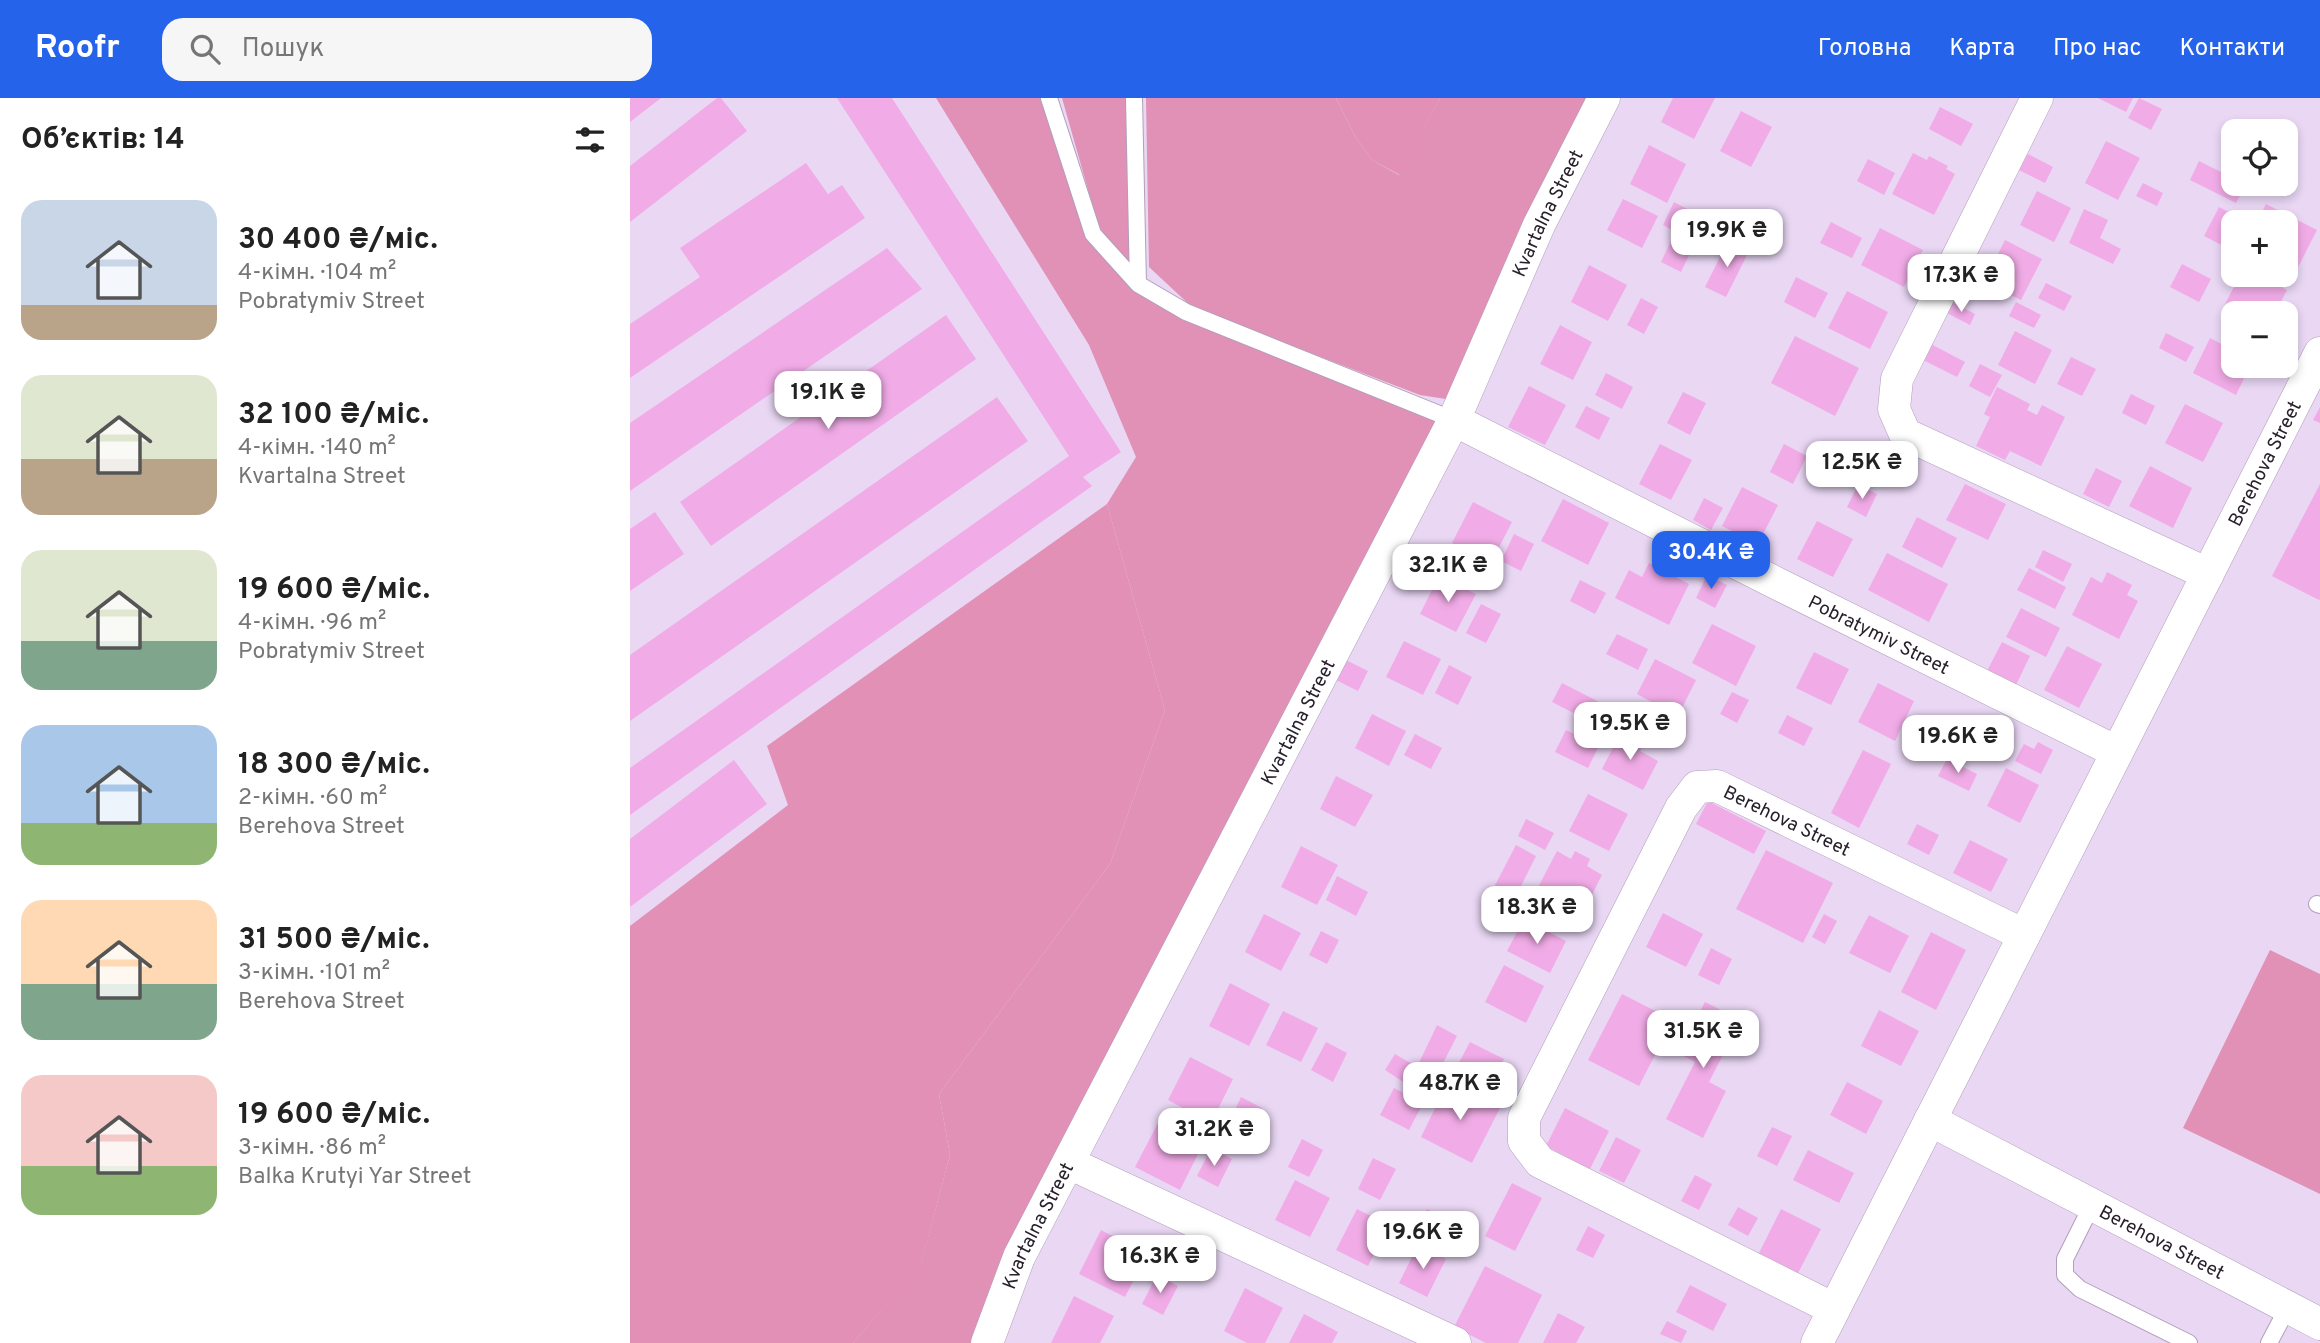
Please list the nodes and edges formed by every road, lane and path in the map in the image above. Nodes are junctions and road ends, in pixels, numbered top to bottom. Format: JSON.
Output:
{"nodes":[{"id":1,"x":1049,"y":98,"type":"edge"},
{"id":2,"x":1135,"y":98,"type":"edge"},
{"id":3,"x":1604,"y":98,"type":"edge"},
{"id":4,"x":2037,"y":98,"type":"edge"},
{"id":5,"x":1138,"y":284,"type":"junction"},
{"id":6,"x":2320,"y":353,"type":"edge"},
{"id":7,"x":1454,"y":420,"type":"junction"},
{"id":8,"x":2208,"y":574,"type":"junction"},
{"id":9,"x":2117,"y":752,"type":"junction"},
{"id":10,"x":2024,"y":935,"type":"junction"},
{"id":11,"x":1930,"y":1120,"type":"junction"},
{"id":12,"x":1069,"y":1163,"type":"junction"},
{"id":13,"x":2092,"y":1205,"type":"junction"},
{"id":14,"x":2288,"y":1307,"type":"junction"},
{"id":15,"x":1834,"y":1309,"type":"junction"},
{"id":16,"x":2320,"y":1324,"type":"edge"},
{"id":17,"x":988,"y":1343,"type":"edge"},
{"id":18,"x":1455,"y":1343,"type":"edge"},
{"id":19,"x":1817,"y":1343,"type":"edge"},
{"id":20,"x":2189,"y":1343,"type":"edge"},
{"id":21,"x":2269,"y":1343,"type":"edge"}],
"edges":[{"from":1,"to":5,"type":"lane"},
{"from":2,"to":5,"type":"lane"},
{"from":3,"to":7,"type":"street","name":"Kvartalna Street"},
{"from":4,"to":8,"type":"street"},
{"from":5,"to":7,"type":"lane"},
{"from":6,"to":8,"type":"street","name":"Berehova Street"},
{"from":7,"to":9,"type":"street","name":"Pobratymiv Street"},
{"from":7,"to":12,"type":"street","name":"Kvartalna Street"},
{"from":8,"to":9,"type":"street","name":"Berehova Street"},
{"from":9,"to":10,"type":"street","name":"Berehova Street"},
{"from":10,"to":11,"type":"street","name":"Berehova Street"},
{"from":10,"to":15,"type":"street","name":"Berehova Street"},
{"from":11,"to":13,"type":"street","name":"Berehova Street"},
{"from":11,"to":15,"type":"street","name":"Berehova Street"},
{"from":12,"to":17,"type":"street","name":"Kvartalna Street"},
{"from":12,"to":18,"type":"street"},
{"from":13,"to":14,"type":"street","name":"Berehova Street"},
{"from":13,"to":20,"type":"lane"},
{"from":14,"to":16,"type":"street","name":"Berehova Street"},
{"from":14,"to":21,"type":"lane"},
{"from":15,"to":19,"type":"street","name":"Berehova Street"}]}
